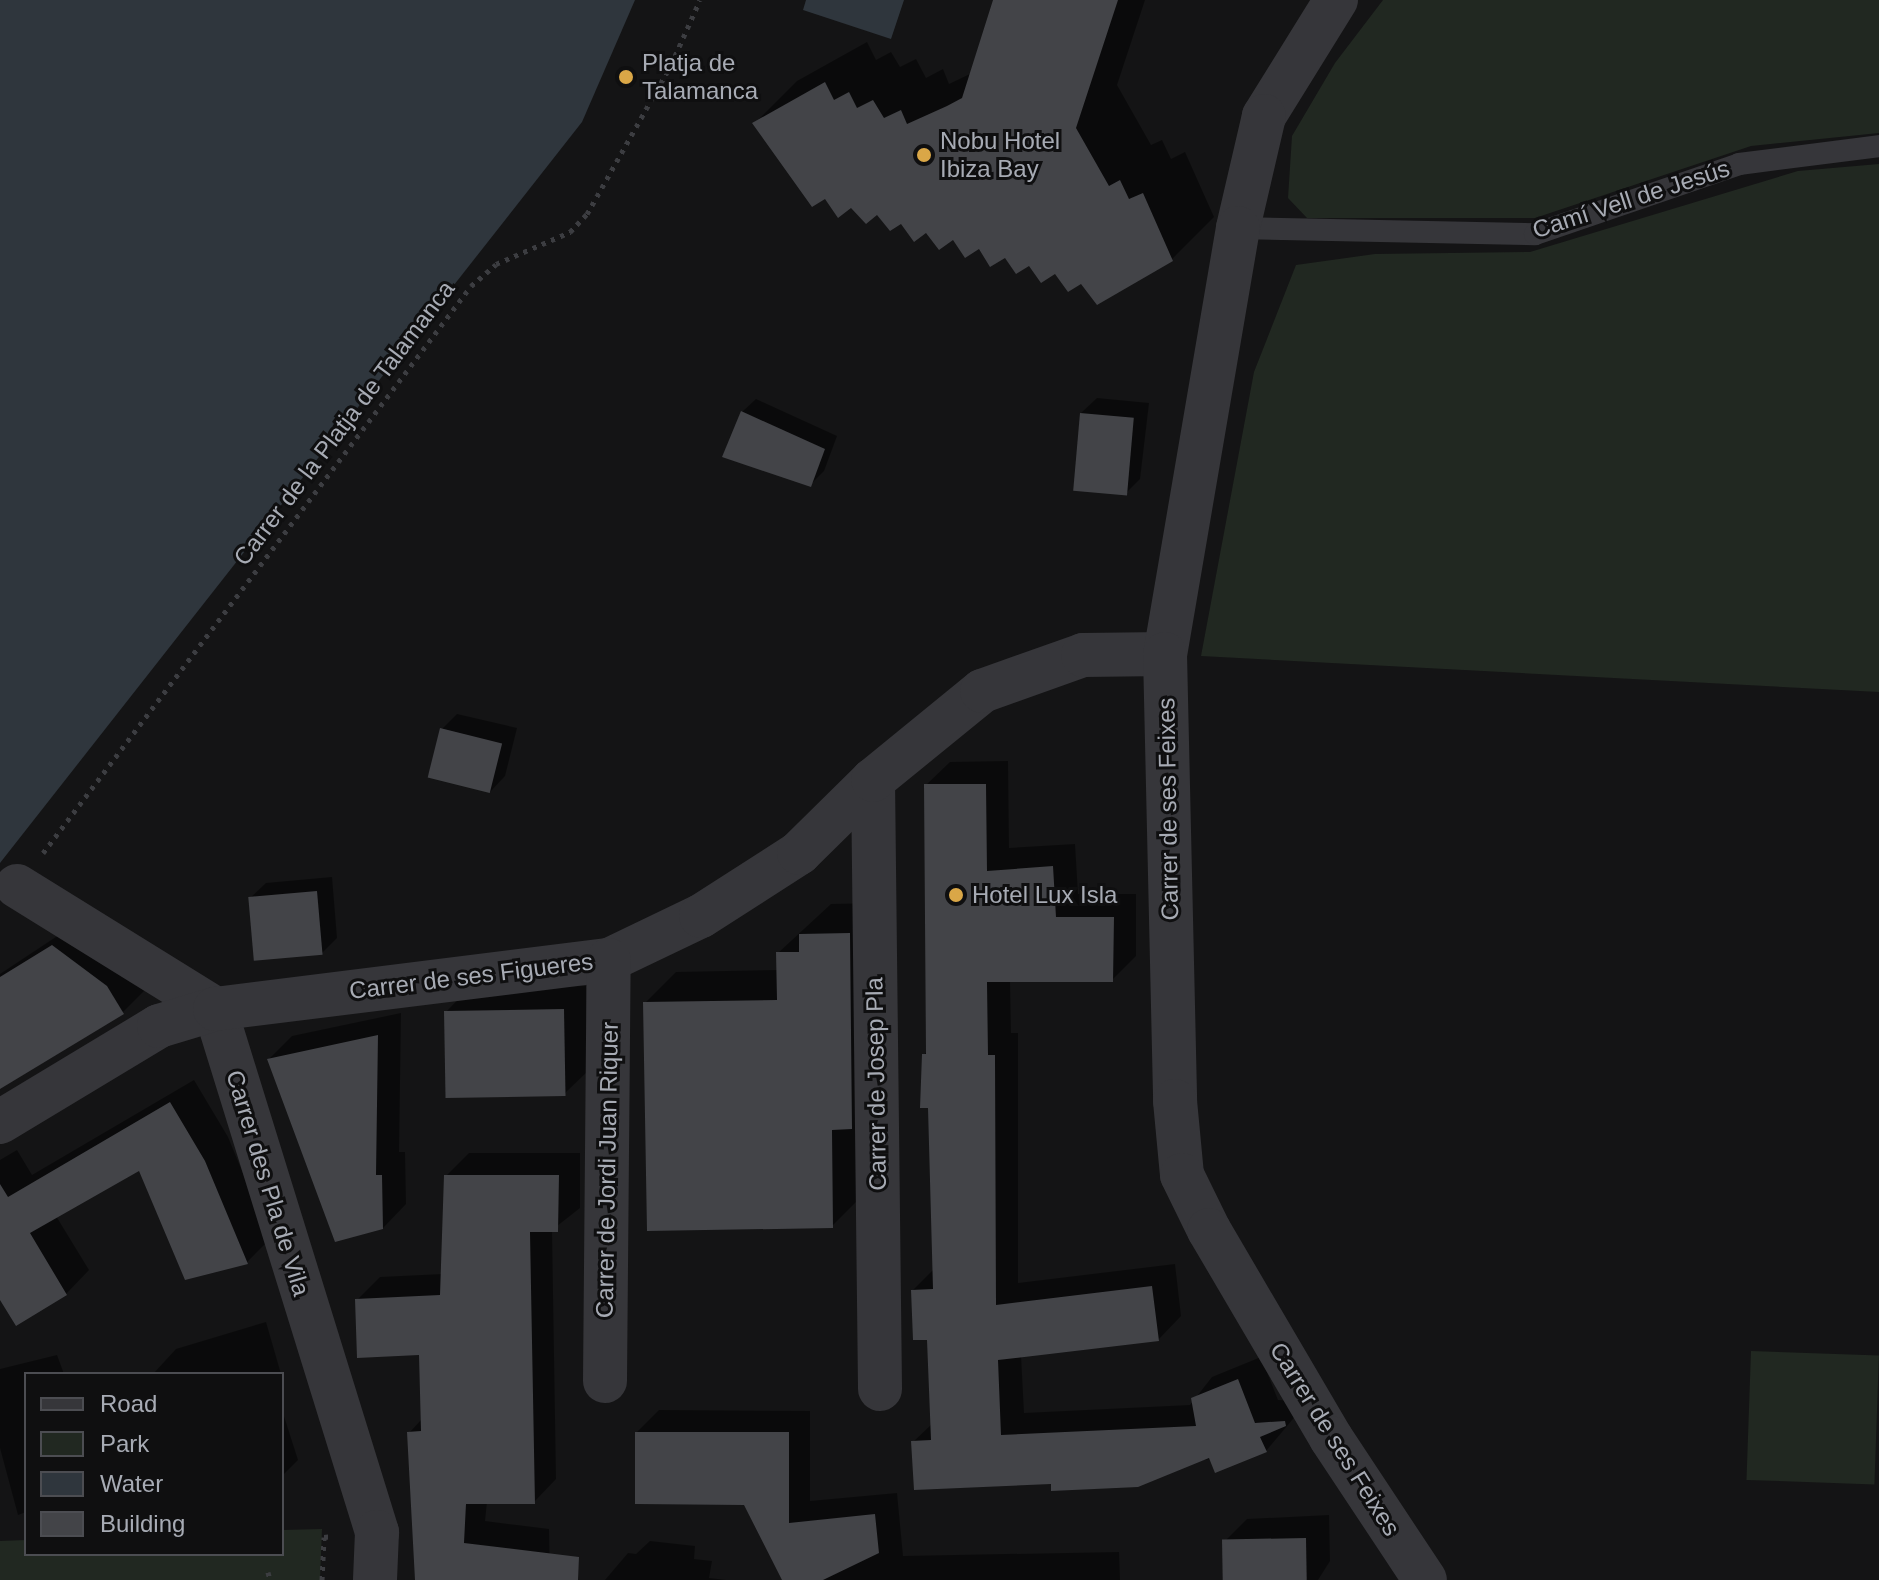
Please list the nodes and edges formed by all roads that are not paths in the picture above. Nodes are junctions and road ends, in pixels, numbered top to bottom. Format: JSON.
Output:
{"nodes":[{"id":1,"x":1336,"y":0,"type":"edge"},
{"id":2,"x":1879,"y":146,"type":"edge"},
{"id":3,"x":1238,"y":228,"type":"junction"},
{"id":4,"x":1165,"y":654,"type":"junction"},
{"id":5,"x":873,"y":780,"type":"junction"},
{"id":6,"x":17,"y":886,"type":"road end"},
{"id":7,"x":609,"y":960,"type":"junction"},
{"id":8,"x":215,"y":1009,"type":"junction"},
{"id":9,"x":0,"y":1122,"type":"edge"},
{"id":10,"x":605,"y":1381,"type":"dead end"},
{"id":11,"x":880,"y":1389,"type":"dead end"},
{"id":12,"x":375,"y":1580,"type":"edge"},
{"id":13,"x":1425,"y":1580,"type":"edge"}],
"edges":[{"from":1,"to":3,"type":"street","name":"Carrer de ses Feixes"},
{"from":2,"to":3,"type":"lane","name":"Camí Vell de Jesús"},
{"from":3,"to":4,"type":"street","name":"Carrer de ses Feixes"},
{"from":4,"to":5,"type":"street","name":"Carrer de ses Figueres"},
{"from":4,"to":13,"type":"street","name":"Carrer de ses Feixes"},
{"from":5,"to":7,"type":"street","name":"Carrer de ses Figueres"},
{"from":5,"to":11,"type":"street","name":"Carrer de Josep Pla"},
{"from":6,"to":8,"type":"street"},
{"from":7,"to":8,"type":"street","name":"Carrer de ses Figueres"},
{"from":7,"to":10,"type":"street","name":"Carrer de Jordi Juan Riquer"},
{"from":8,"to":9,"type":"street","name":"Carrer de ses Figueres"},
{"from":8,"to":12,"type":"street","name":"Carrer des Pla de Vila"}]}
